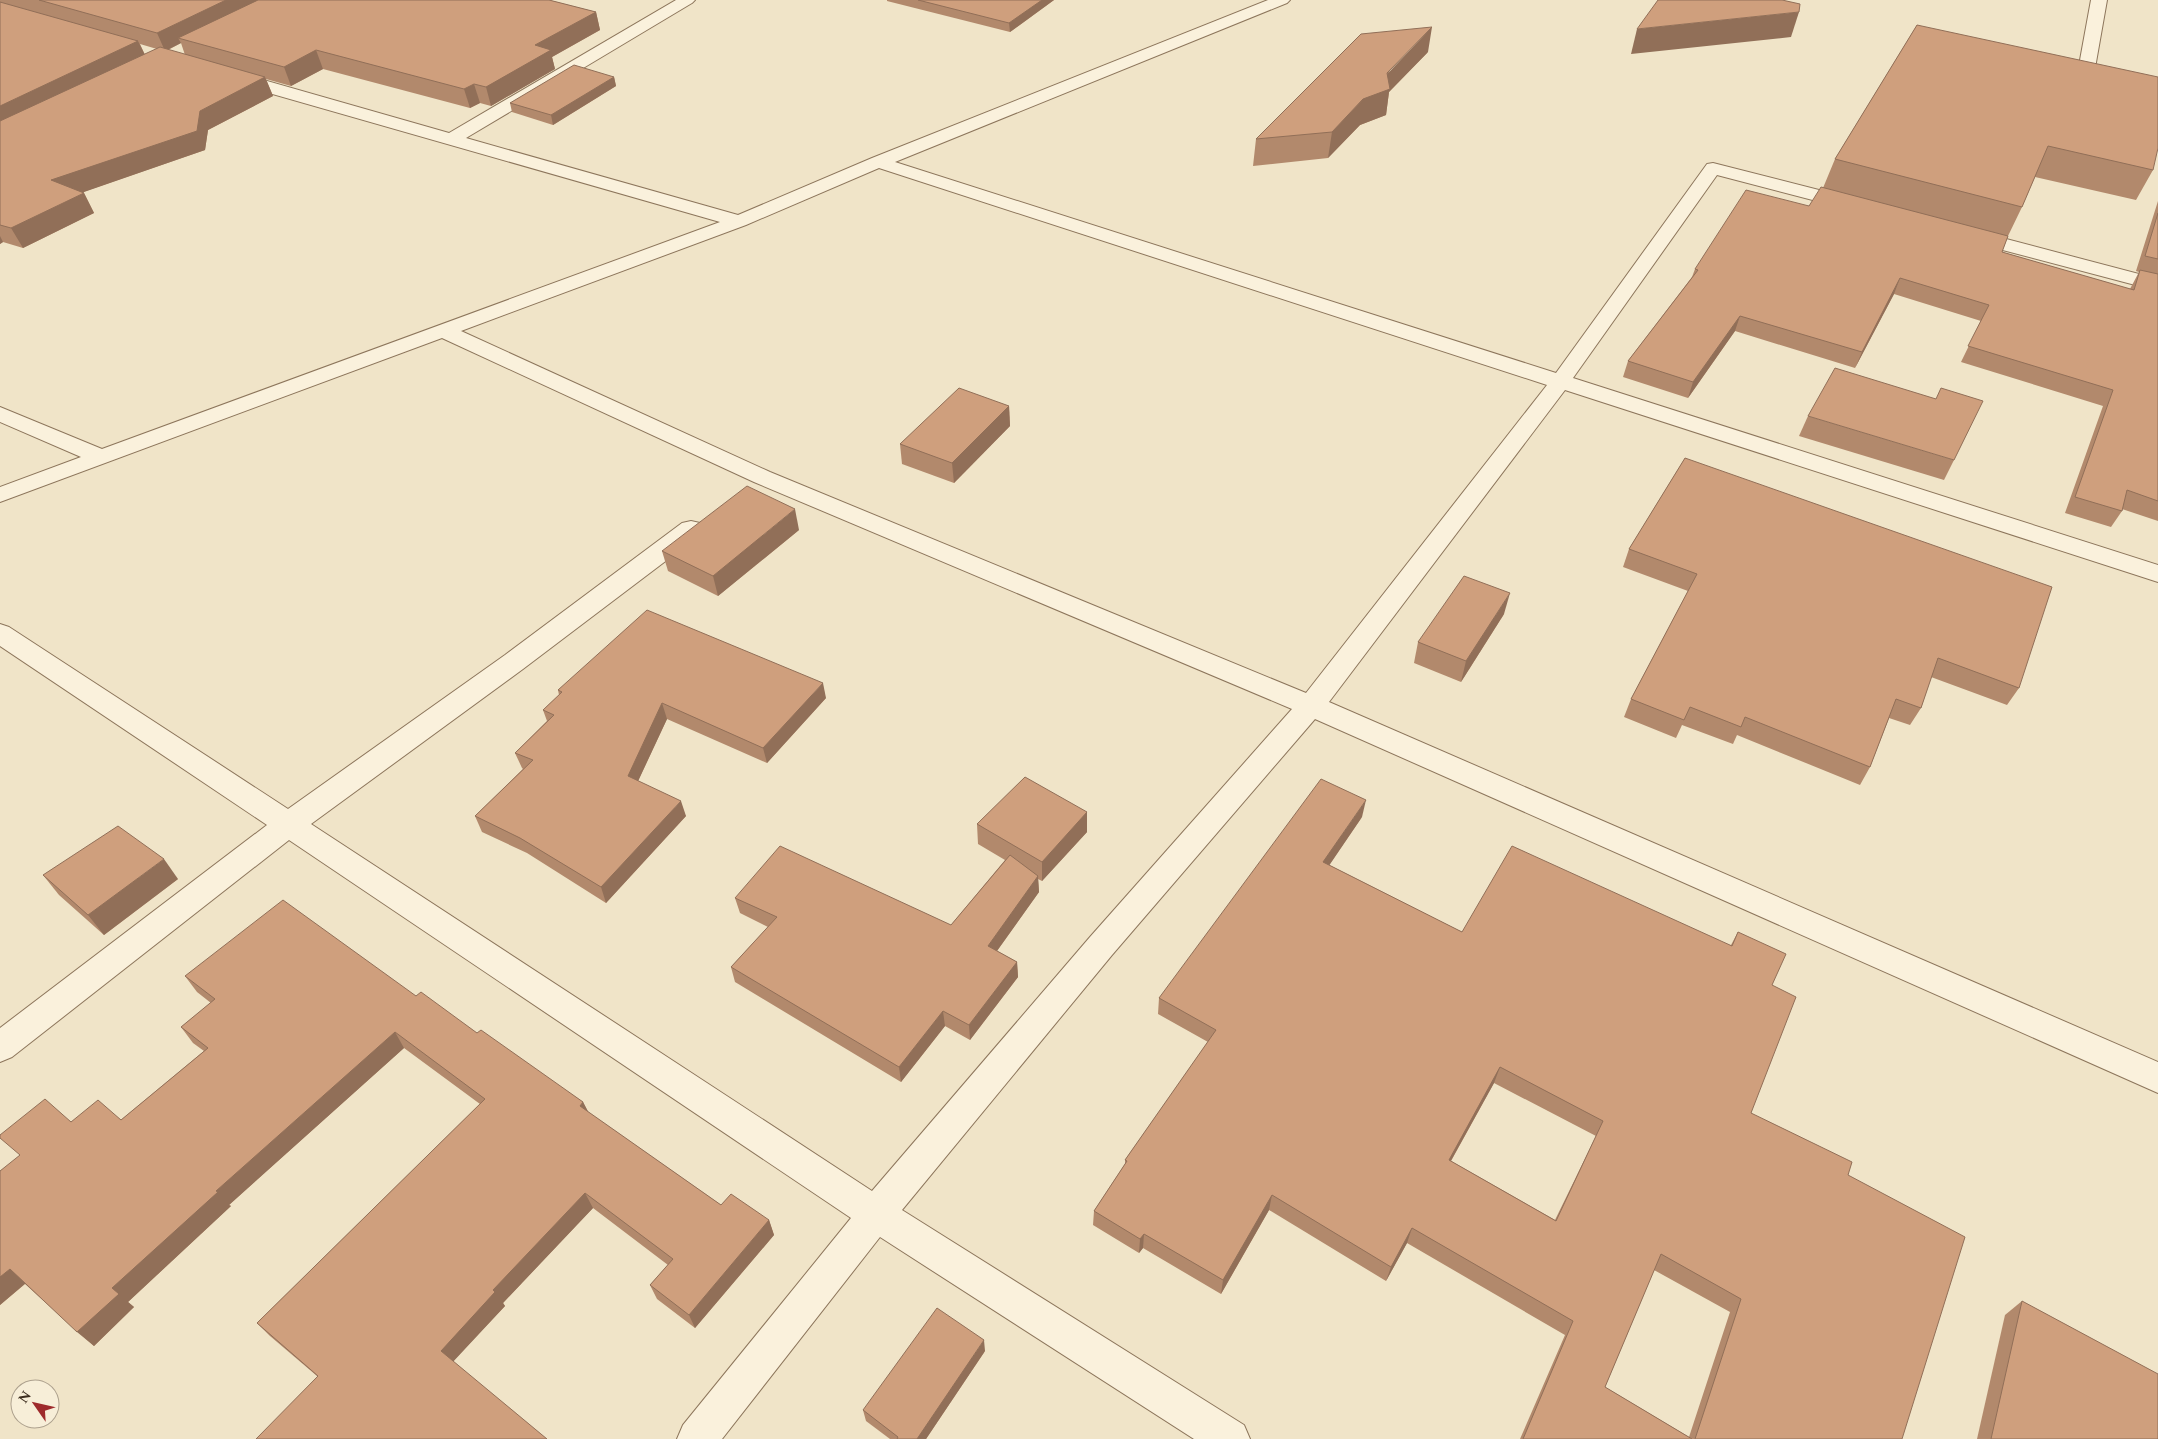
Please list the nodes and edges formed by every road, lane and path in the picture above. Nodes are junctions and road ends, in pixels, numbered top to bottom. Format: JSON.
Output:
{"nodes":[{"id":1,"x":687,"y":0,"type":"edge"},
{"id":2,"x":1282,"y":0,"type":"edge"},
{"id":3,"x":2099,"y":0,"type":"edge"},
{"id":4,"x":215,"y":72,"type":"edge"},
{"id":5,"x":2158,"y":86,"type":"edge"},
{"id":6,"x":451,"y":139,"type":"junction"},
{"id":7,"x":878,"y":162,"type":"junction"},
{"id":8,"x":1864,"y":208,"type":"edge"},
{"id":9,"x":739,"y":221,"type":"junction"},
{"id":10,"x":1950,"y":230,"type":"edge"},
{"id":11,"x":2158,"y":285,"type":"edge"},
{"id":12,"x":443,"y":331,"type":"junction"},
{"id":13,"x":1560,"y":382,"type":"junction"},
{"id":14,"x":0,"y":414,"type":"edge"},
{"id":15,"x":101,"y":457,"type":"junction"},
{"id":16,"x":762,"y":477,"type":"junction"},
{"id":17,"x":0,"y":495,"type":"edge"},
{"id":18,"x":738,"y":495,"type":"edge"},
{"id":19,"x":714,"y":512,"type":"edge"},
{"id":20,"x":2158,"y":574,"type":"edge"},
{"id":21,"x":0,"y":632,"type":"edge"},
{"id":22,"x":1311,"y":706,"type":"junction"},
{"id":23,"x":288,"y":825,"type":"junction"},
{"id":24,"x":0,"y":1047,"type":"edge"},
{"id":25,"x":2158,"y":1078,"type":"edge"},
{"id":26,"x":876,"y":1214,"type":"junction"},
{"id":27,"x":697,"y":1439,"type":"edge"},
{"id":28,"x":1230,"y":1439,"type":"edge"}],
"edges":[{"from":1,"to":6,"type":"street"},
{"from":2,"to":7,"type":"street"},
{"from":3,"to":5,"type":"street"},
{"from":4,"to":6,"type":"street"},
{"from":6,"to":9,"type":"street"},
{"from":7,"to":9,"type":"street"},
{"from":7,"to":13,"type":"street"},
{"from":8,"to":13,"type":"street"},
{"from":9,"to":12,"type":"street"},
{"from":10,"to":11,"type":"street"},
{"from":12,"to":15,"type":"street"},
{"from":12,"to":16,"type":"street"},
{"from":13,"to":20,"type":"street"},
{"from":13,"to":22,"type":"street"},
{"from":14,"to":15,"type":"street"},
{"from":15,"to":17,"type":"street"},
{"from":16,"to":18,"type":"street"},
{"from":16,"to":22,"type":"street"},
{"from":19,"to":23,"type":"street"},
{"from":21,"to":23,"type":"street"},
{"from":22,"to":25,"type":"street"},
{"from":22,"to":26,"type":"street"},
{"from":23,"to":24,"type":"street"},
{"from":23,"to":26,"type":"street"},
{"from":26,"to":27,"type":"street"},
{"from":26,"to":28,"type":"street"}]}
